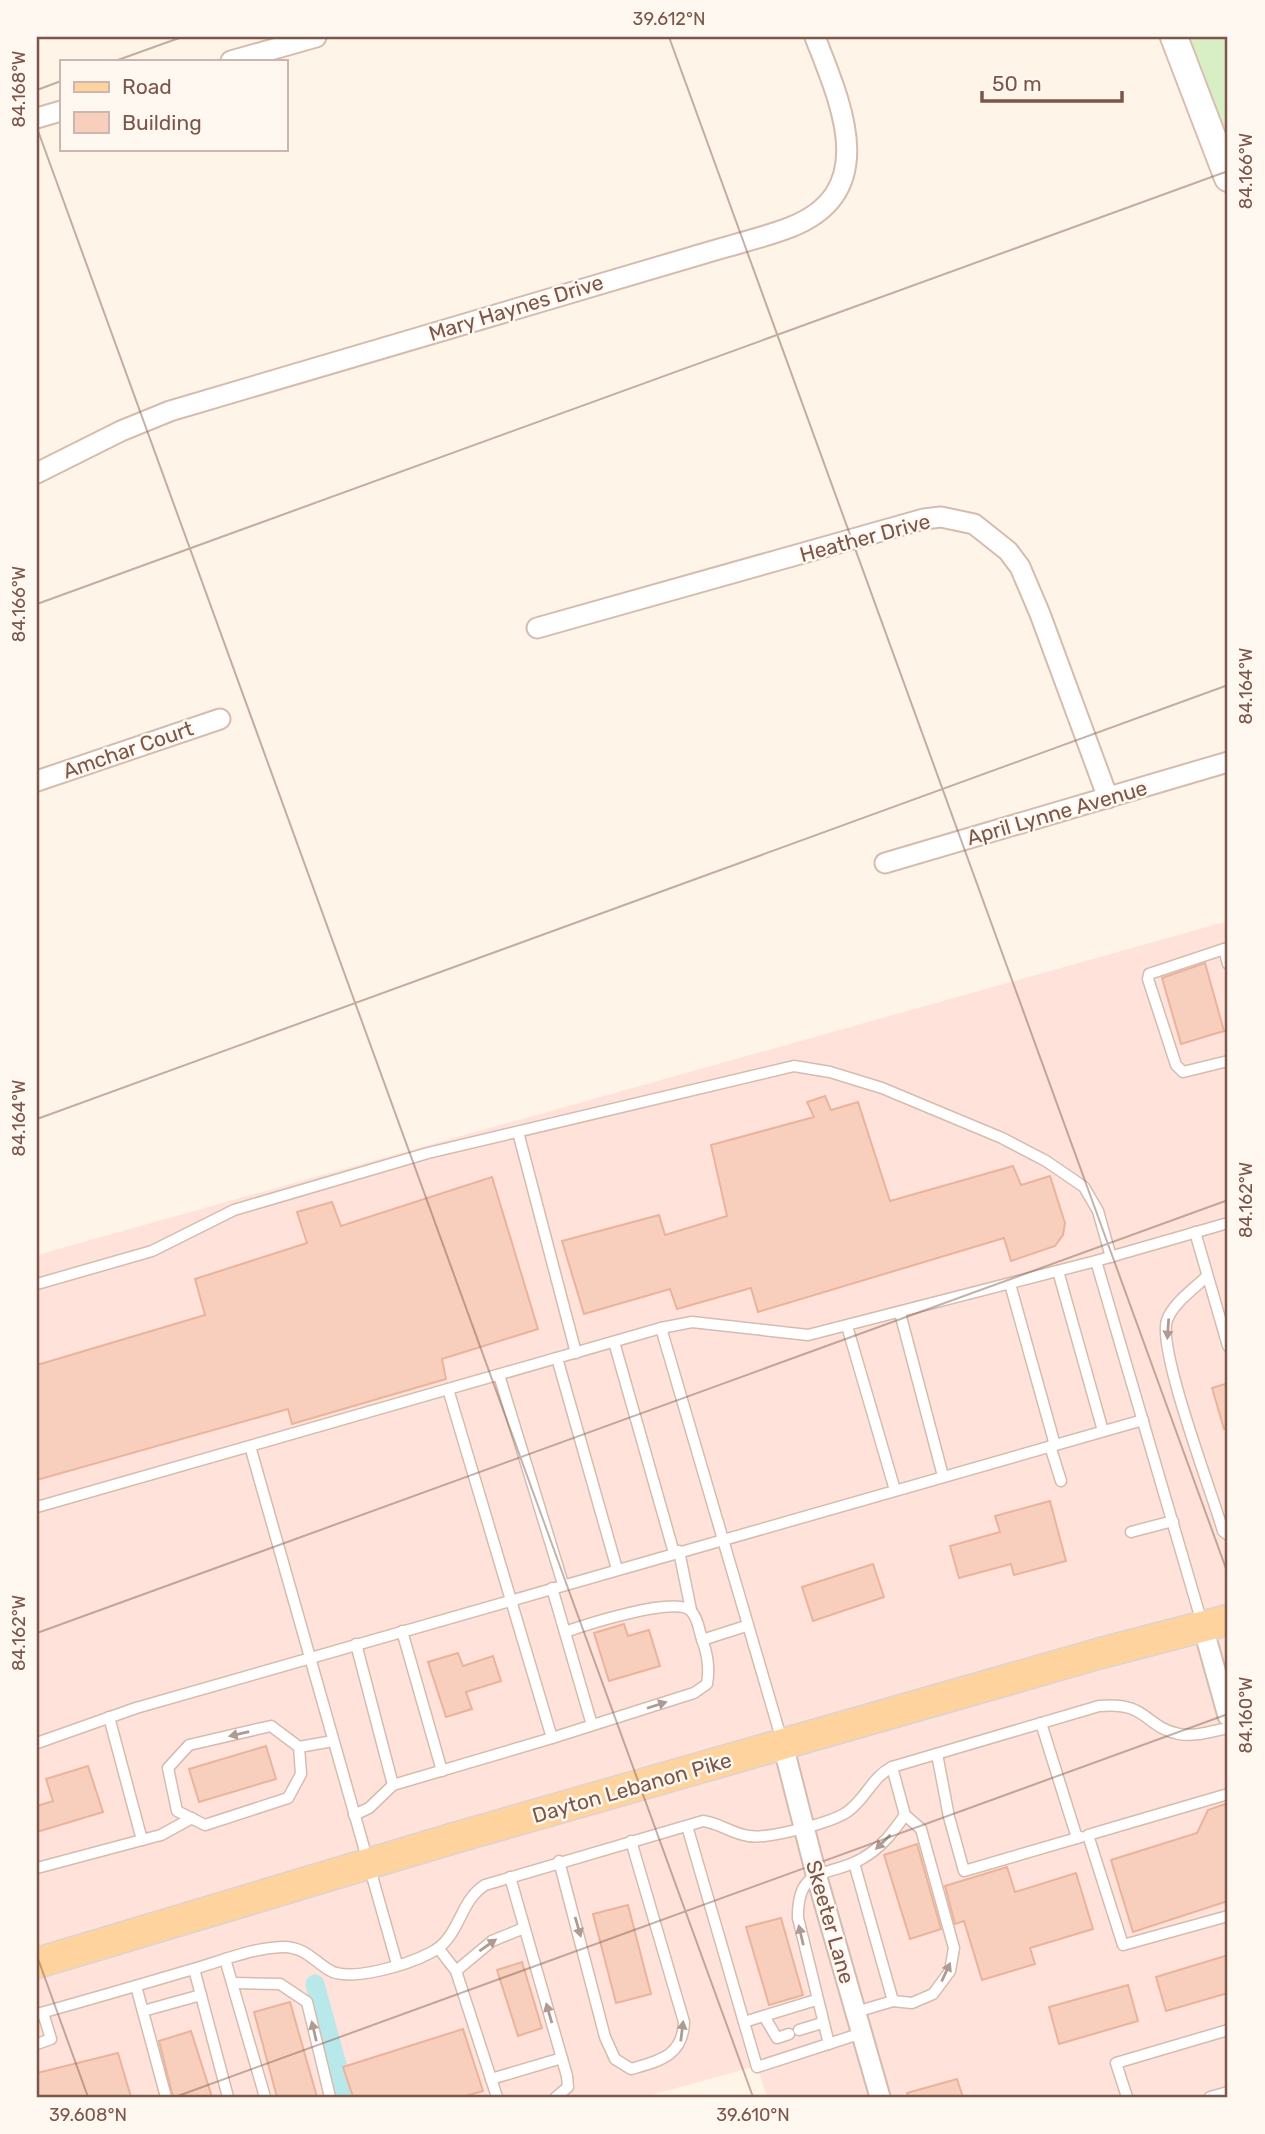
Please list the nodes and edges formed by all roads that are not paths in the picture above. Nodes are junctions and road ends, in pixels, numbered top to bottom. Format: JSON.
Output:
{"nodes":[{"id":1,"x":316,"y":37,"type":"edge"},
{"id":2,"x":815,"y":37,"type":"edge"},
{"id":3,"x":1174,"y":37,"type":"edge"},
{"id":4,"x":235,"y":60,"type":"edge"},
{"id":5,"x":60,"y":111,"type":"edge"},
{"id":6,"x":37,"y":118,"type":"edge"},
{"id":7,"x":1228,"y":178,"type":"edge"},
{"id":8,"x":37,"y":473,"type":"edge"},
{"id":9,"x":537,"y":628,"type":"dead end"},
{"id":10,"x":220,"y":719,"type":"dead end"},
{"id":11,"x":1228,"y":762,"type":"edge"},
{"id":12,"x":37,"y":781,"type":"edge"},
{"id":13,"x":1108,"y":798,"type":"junction"},
{"id":14,"x":885,"y":863,"type":"dead end"},
{"id":15,"x":1226,"y":949,"type":"edge"},
{"id":16,"x":1228,"y":964,"type":"edge"},
{"id":17,"x":1228,"y":1061,"type":"edge"},
{"id":18,"x":519,"y":1132,"type":"junction"},
{"id":19,"x":1228,"y":1223,"type":"edge"},
{"id":20,"x":1195,"y":1232,"type":"junction"},
{"id":21,"x":1111,"y":1257,"type":"junction"},
{"id":22,"x":1096,"y":1261,"type":"junction"},
{"id":23,"x":1058,"y":1271,"type":"junction"},
{"id":24,"x":1207,"y":1276,"type":"junction"},
{"id":25,"x":37,"y":1284,"type":"edge"},
{"id":26,"x":1010,"y":1284,"type":"junction"},
{"id":27,"x":900,"y":1313,"type":"junction"},
{"id":28,"x":847,"y":1326,"type":"junction"},
{"id":29,"x":661,"y":1328,"type":"junction"},
{"id":30,"x":614,"y":1342,"type":"junction"},
{"id":31,"x":1228,"y":1346,"type":"edge"},
{"id":32,"x":576,"y":1353,"type":"junction"},
{"id":33,"x":557,"y":1358,"type":"junction"},
{"id":34,"x":499,"y":1375,"type":"junction"},
{"id":35,"x":448,"y":1390,"type":"junction"},
{"id":36,"x":1143,"y":1420,"type":"junction"},
{"id":37,"x":1103,"y":1431,"type":"junction"},
{"id":38,"x":1053,"y":1445,"type":"junction"},
{"id":39,"x":250,"y":1446,"type":"junction"},
{"id":40,"x":943,"y":1476,"type":"junction"},
{"id":41,"x":1060,"y":1481,"type":"dead end"},
{"id":42,"x":895,"y":1490,"type":"junction"},
{"id":43,"x":37,"y":1507,"type":"edge"},
{"id":44,"x":1173,"y":1521,"type":"junction"},
{"id":45,"x":1130,"y":1532,"type":"dead end"},
{"id":46,"x":1228,"y":1535,"type":"edge"},
{"id":47,"x":721,"y":1539,"type":"junction"},
{"id":48,"x":676,"y":1552,"type":"junction"},
{"id":49,"x":617,"y":1569,"type":"junction"},
{"id":50,"x":563,"y":1584,"type":"junction"},
{"id":51,"x":552,"y":1588,"type":"junction"},
{"id":52,"x":512,"y":1599,"type":"junction"},
{"id":53,"x":691,"y":1609,"type":"junction"},
{"id":54,"x":1216,"y":1623,"type":"edge"},
{"id":55,"x":746,"y":1626,"type":"junction"},
{"id":56,"x":402,"y":1631,"type":"junction"},
{"id":57,"x":565,"y":1632,"type":"junction"},
{"id":58,"x":702,"y":1640,"type":"junction"},
{"id":59,"x":356,"y":1644,"type":"junction"},
{"id":60,"x":310,"y":1657,"type":"junction"},
{"id":61,"x":1228,"y":1716,"type":"edge"},
{"id":62,"x":108,"y":1717,"type":"junction"},
{"id":63,"x":1041,"y":1723,"type":"junction"},
{"id":64,"x":592,"y":1725,"type":"junction"},
{"id":65,"x":1228,"y":1728,"type":"edge"},
{"id":66,"x":552,"y":1738,"type":"junction"},
{"id":67,"x":333,"y":1741,"type":"junction"},
{"id":68,"x":37,"y":1743,"type":"edge"},
{"id":69,"x":783,"y":1745,"type":"junction"},
{"id":70,"x":299,"y":1747,"type":"junction"},
{"id":71,"x":937,"y":1754,"type":"junction"},
{"id":72,"x":892,"y":1767,"type":"junction"},
{"id":73,"x":442,"y":1770,"type":"junction"},
{"id":74,"x":393,"y":1785,"type":"junction"},
{"id":75,"x":1228,"y":1794,"type":"edge"},
{"id":76,"x":354,"y":1815,"type":"junction"},
{"id":77,"x":905,"y":1815,"type":"junction"},
{"id":78,"x":192,"y":1818,"type":"junction"},
{"id":79,"x":687,"y":1826,"type":"junction"},
{"id":80,"x":803,"y":1826,"type":"junction"},
{"id":81,"x":1082,"y":1837,"type":"junction"},
{"id":82,"x":142,"y":1840,"type":"junction"},
{"id":83,"x":631,"y":1841,"type":"junction"},
{"id":84,"x":559,"y":1861,"type":"junction"},
{"id":85,"x":854,"y":1863,"type":"junction"},
{"id":86,"x":368,"y":1865,"type":"junction"},
{"id":87,"x":37,"y":1868,"type":"edge"},
{"id":88,"x":816,"y":1874,"type":"junction"},
{"id":89,"x":510,"y":1877,"type":"junction"},
{"id":90,"x":1228,"y":1916,"type":"edge"},
{"id":91,"x":524,"y":1928,"type":"junction"},
{"id":92,"x":439,"y":1949,"type":"junction"},
{"id":93,"x":225,"y":1959,"type":"junction"},
{"id":94,"x":37,"y":1963,"type":"edge"},
{"id":95,"x":397,"y":1964,"type":"junction"},
{"id":96,"x":194,"y":1969,"type":"junction"},
{"id":97,"x":456,"y":1971,"type":"junction"},
{"id":98,"x":233,"y":1983,"type":"junction"},
{"id":99,"x":136,"y":1986,"type":"junction"},
{"id":100,"x":201,"y":1995,"type":"junction"},
{"id":101,"x":816,"y":2000,"type":"junction"},
{"id":102,"x":893,"y":2000,"type":"junction"},
{"id":103,"x":143,"y":2011,"type":"junction"},
{"id":104,"x":856,"y":2012,"type":"junction"},
{"id":105,"x":40,"y":2013,"type":"edge"},
{"id":106,"x":764,"y":2016,"type":"junction"},
{"id":107,"x":744,"y":2022,"type":"junction"},
{"id":108,"x":822,"y":2023,"type":"junction"},
{"id":109,"x":1228,"y":2030,"type":"edge"},
{"id":110,"x":862,"y":2033,"type":"junction"},
{"id":111,"x":37,"y":2044,"type":"edge"},
{"id":112,"x":829,"y":2044,"type":"junction"},
{"id":113,"x":562,"y":2058,"type":"junction"},
{"id":114,"x":491,"y":2079,"type":"junction"},
{"id":115,"x":1228,"y":2092,"type":"edge"},
{"id":116,"x":166,"y":2097,"type":"edge"},
{"id":117,"x":228,"y":2097,"type":"edge"},
{"id":118,"x":265,"y":2097,"type":"edge"},
{"id":119,"x":330,"y":2097,"type":"edge"},
{"id":120,"x":497,"y":2097,"type":"edge"},
{"id":121,"x":556,"y":2097,"type":"edge"},
{"id":122,"x":880,"y":2097,"type":"edge"},
{"id":123,"x":1127,"y":2097,"type":"edge"},
{"id":124,"x":1210,"y":2097,"type":"edge"}],
"edges":[{"from":1,"to":4,"type":"street"},
{"from":2,"to":8,"type":"street","name":"Mary Haynes Drive"},
{"from":3,"to":7,"type":"street"},
{"from":5,"to":6,"type":"street"},
{"from":9,"to":13,"type":"street","name":"Heather Drive"},
{"from":10,"to":12,"type":"street","name":"Amchar Court"},
{"from":11,"to":13,"type":"street","name":"April Lynne Avenue"},
{"from":13,"to":14,"type":"street","name":"April Lynne Avenue"},
{"from":15,"to":16,"type":"lane"},
{"from":15,"to":17,"type":"lane"},
{"from":18,"to":21,"type":"lane"},
{"from":18,"to":25,"type":"lane"},
{"from":18,"to":32,"type":"lane"},
{"from":19,"to":20,"type":"lane"},
{"from":20,"to":21,"type":"lane"},
{"from":20,"to":24,"type":"lane"},
{"from":21,"to":22,"type":"lane"},
{"from":22,"to":23,"type":"lane"},
{"from":22,"to":36,"type":"lane"},
{"from":23,"to":26,"type":"lane"},
{"from":23,"to":37,"type":"lane"},
{"from":24,"to":31,"type":"lane"},
{"from":24,"to":46,"type":"lane","one_way":true},
{"from":26,"to":27,"type":"lane"},
{"from":26,"to":38,"type":"lane"},
{"from":27,"to":28,"type":"lane"},
{"from":27,"to":40,"type":"lane"},
{"from":28,"to":29,"type":"lane"},
{"from":28,"to":42,"type":"lane"},
{"from":29,"to":30,"type":"lane"},
{"from":29,"to":47,"type":"lane"},
{"from":30,"to":32,"type":"lane"},
{"from":30,"to":48,"type":"lane"},
{"from":32,"to":33,"type":"lane"},
{"from":33,"to":34,"type":"lane"},
{"from":33,"to":49,"type":"lane"},
{"from":34,"to":35,"type":"lane"},
{"from":34,"to":50,"type":"lane"},
{"from":35,"to":39,"type":"lane"},
{"from":35,"to":52,"type":"lane"},
{"from":36,"to":37,"type":"lane"},
{"from":36,"to":44,"type":"lane"},
{"from":37,"to":38,"type":"lane"},
{"from":38,"to":40,"type":"lane"},
{"from":38,"to":41,"type":"lane"},
{"from":39,"to":43,"type":"lane"},
{"from":39,"to":60,"type":"lane"},
{"from":40,"to":42,"type":"lane"},
{"from":42,"to":47,"type":"lane"},
{"from":44,"to":45,"type":"lane"},
{"from":44,"to":54,"type":"lane"},
{"from":47,"to":48,"type":"lane"},
{"from":47,"to":55,"type":"lane"},
{"from":48,"to":49,"type":"lane"},
{"from":48,"to":53,"type":"lane"},
{"from":49,"to":50,"type":"lane"},
{"from":50,"to":51,"type":"lane"},
{"from":51,"to":52,"type":"lane"},
{"from":51,"to":57,"type":"lane"},
{"from":52,"to":56,"type":"lane"},
{"from":52,"to":66,"type":"lane"},
{"from":53,"to":57,"type":"lane"},
{"from":53,"to":58,"type":"lane"},
{"from":54,"to":61,"type":"street"},
{"from":54,"to":69,"type":"main road","name":"Dayton Lebanon Pike"},
{"from":55,"to":58,"type":"lane"},
{"from":55,"to":69,"type":"lane"},
{"from":56,"to":59,"type":"lane"},
{"from":56,"to":73,"type":"lane"},
{"from":57,"to":64,"type":"lane"},
{"from":64,"to":58,"type":"lane","one_way":true},
{"from":59,"to":60,"type":"lane"},
{"from":59,"to":74,"type":"lane"},
{"from":60,"to":62,"type":"lane"},
{"from":60,"to":67,"type":"lane"},
{"from":62,"to":68,"type":"lane"},
{"from":62,"to":82,"type":"lane"},
{"from":63,"to":65,"type":"lane"},
{"from":63,"to":71,"type":"lane"},
{"from":63,"to":81,"type":"lane"},
{"from":64,"to":66,"type":"lane"},
{"from":66,"to":73,"type":"lane"},
{"from":67,"to":70,"type":"lane"},
{"from":67,"to":76,"type":"lane"},
{"from":69,"to":80,"type":"street","name":"Skeeter Lane"},
{"from":69,"to":86,"type":"main road","name":"Dayton Lebanon Pike"},
{"from":70,"to":78,"type":"lane"},
{"from":70,"to":78,"type":"lane","one_way":true},
{"from":71,"to":72,"type":"lane"},
{"from":71,"to":81,"type":"lane"},
{"from":72,"to":77,"type":"lane"},
{"from":72,"to":80,"type":"lane"},
{"from":73,"to":74,"type":"lane"},
{"from":74,"to":76,"type":"lane"},
{"from":75,"to":81,"type":"lane"},
{"from":76,"to":86,"type":"lane"},
{"from":77,"to":85,"type":"lane","one_way":true},
{"from":102,"to":77,"type":"lane","one_way":true},
{"from":78,"to":82,"type":"lane"},
{"from":79,"to":80,"type":"lane"},
{"from":79,"to":83,"type":"lane"},
{"from":79,"to":107,"type":"lane"},
{"from":80,"to":88,"type":"street","name":"Skeeter Lane"},
{"from":81,"to":90,"type":"lane"},
{"from":82,"to":87,"type":"lane"},
{"from":83,"to":84,"type":"lane"},
{"from":84,"to":83,"type":"lane","one_way":true},
{"from":84,"to":89,"type":"lane"},
{"from":85,"to":88,"type":"lane"},
{"from":85,"to":102,"type":"lane"},
{"from":86,"to":94,"type":"main road","name":"Dayton Lebanon Pike"},
{"from":86,"to":95,"type":"lane"},
{"from":101,"to":88,"type":"lane","one_way":true},
{"from":88,"to":104,"type":"street","name":"Skeeter Lane"},
{"from":89,"to":91,"type":"lane"},
{"from":89,"to":92,"type":"lane"},
{"from":97,"to":91,"type":"lane","one_way":true},
{"from":113,"to":91,"type":"lane","one_way":true},
{"from":92,"to":95,"type":"lane"},
{"from":92,"to":97,"type":"lane"},
{"from":93,"to":95,"type":"lane"},
{"from":93,"to":96,"type":"lane"},
{"from":93,"to":98,"type":"lane"},
{"from":96,"to":99,"type":"lane"},
{"from":96,"to":100,"type":"lane"},
{"from":97,"to":114,"type":"lane"},
{"from":98,"to":118,"type":"lane"},
{"from":119,"to":98,"type":"lane","one_way":true},
{"from":99,"to":103,"type":"lane"},
{"from":99,"to":105,"type":"lane"},
{"from":100,"to":103,"type":"lane"},
{"from":100,"to":117,"type":"lane"},
{"from":101,"to":106,"type":"lane"},
{"from":101,"to":108,"type":"lane"},
{"from":102,"to":104,"type":"lane"},
{"from":103,"to":116,"type":"lane"},
{"from":104,"to":110,"type":"street","name":"Skeeter Lane"},
{"from":105,"to":111,"type":"lane"},
{"from":106,"to":107,"type":"lane"},
{"from":106,"to":108,"type":"lane"},
{"from":107,"to":112,"type":"lane"},
{"from":108,"to":112,"type":"lane"},
{"from":109,"to":123,"type":"lane"},
{"from":110,"to":112,"type":"lane"},
{"from":110,"to":122,"type":"street","name":"Skeeter Lane"},
{"from":113,"to":114,"type":"lane"},
{"from":113,"to":121,"type":"lane"},
{"from":114,"to":120,"type":"lane"},
{"from":115,"to":124,"type":"lane"}]}
